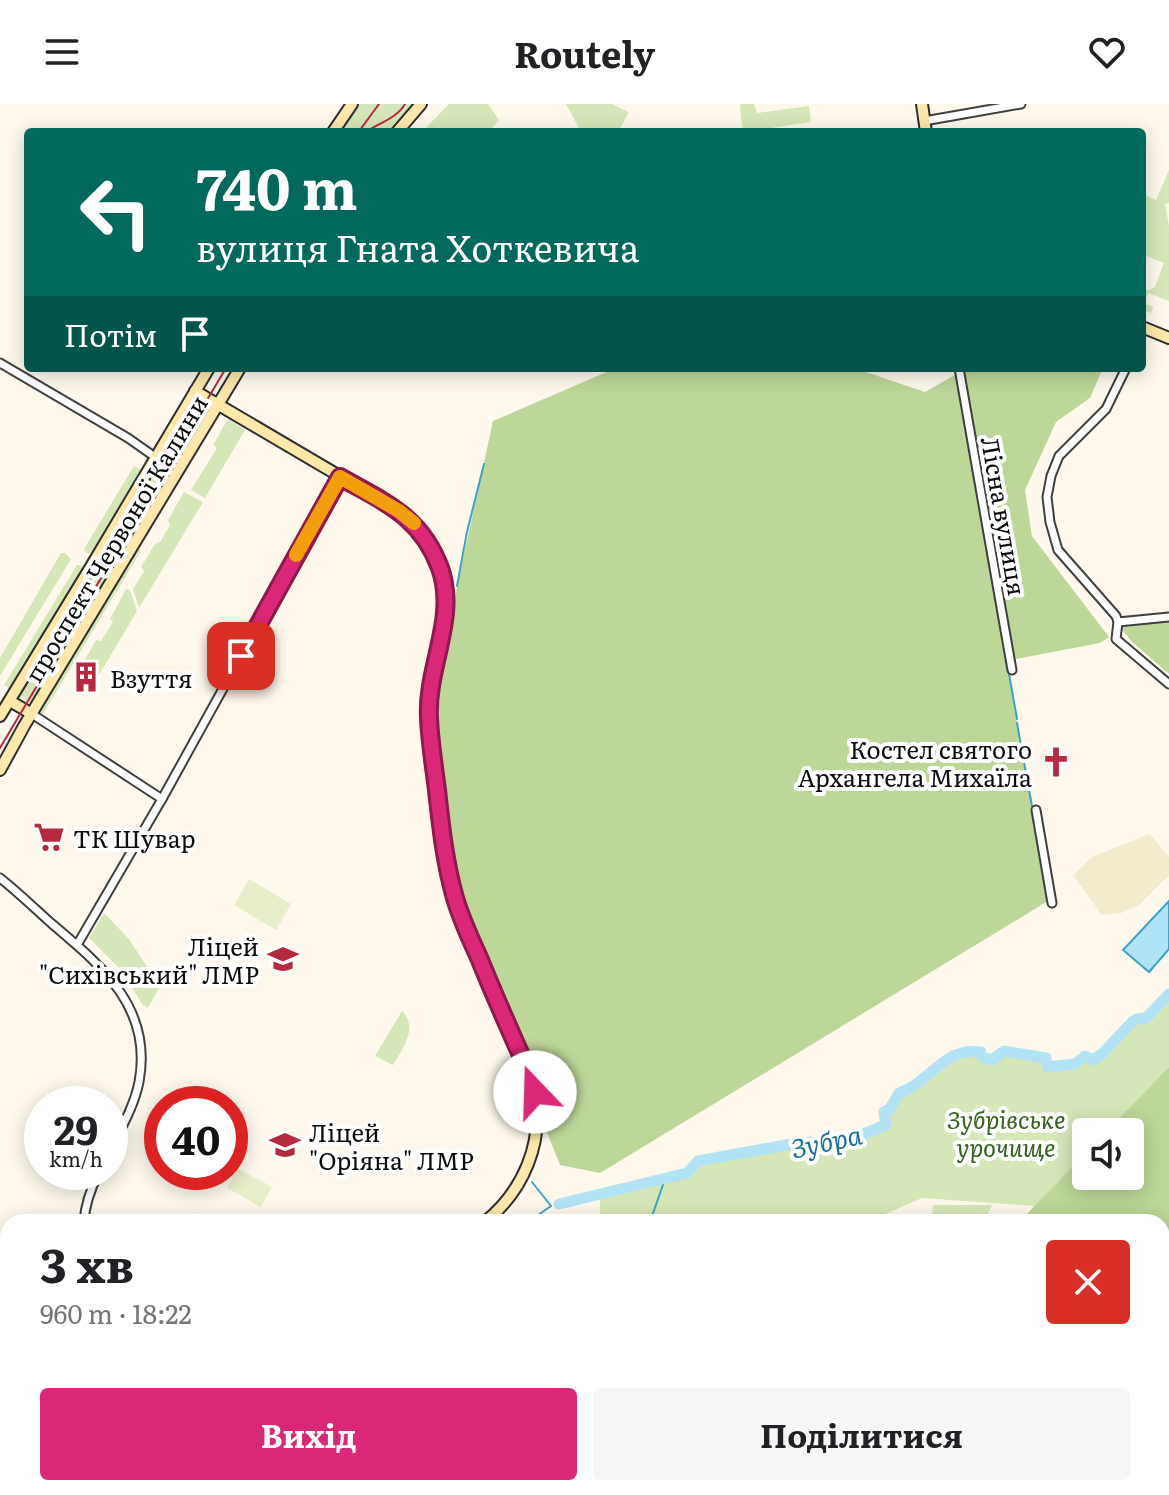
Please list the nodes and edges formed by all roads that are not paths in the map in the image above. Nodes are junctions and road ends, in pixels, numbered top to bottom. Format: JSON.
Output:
{"nodes":[{"id":1,"x":352,"y":104,"type":"edge"},
{"id":2,"x":421,"y":104,"type":"edge"},
{"id":3,"x":922,"y":104,"type":"edge"},
{"id":4,"x":1021,"y":104,"type":"edge"},
{"id":5,"x":925,"y":126,"type":"edge"},
{"id":6,"x":337,"y":128,"type":"edge"},
{"id":7,"x":400,"y":128,"type":"edge"},
{"id":8,"x":1146,"y":329,"type":"edge"},
{"id":9,"x":1169,"y":338,"type":"edge"},
{"id":10,"x":0,"y":363,"type":"edge"},
{"id":11,"x":207,"y":372,"type":"edge"},
{"id":12,"x":238,"y":372,"type":"edge"},
{"id":13,"x":960,"y":372,"type":"edge"},
{"id":14,"x":1124,"y":372,"type":"edge"},
{"id":15,"x":195,"y":391,"type":"junction"},
{"id":16,"x":218,"y":404,"type":"junction"},
{"id":17,"x":155,"y":457,"type":"junction"},
{"id":18,"x":340,"y":477,"type":"junction"},
{"id":19,"x":1169,"y":617,"type":"edge"},
{"id":20,"x":1119,"y":622,"type":"junction"},
{"id":21,"x":1012,"y":670,"type":"dead end"},
{"id":22,"x":1169,"y":684,"type":"edge"},
{"id":23,"x":10,"y":701,"type":"junction"},
{"id":24,"x":32,"y":714,"type":"junction"},
{"id":25,"x":0,"y":716,"type":"edge"},
{"id":26,"x":0,"y":770,"type":"edge"},
{"id":27,"x":162,"y":799,"type":"junction"},
{"id":28,"x":1036,"y":810,"type":"dead end"},
{"id":29,"x":0,"y":878,"type":"edge"},
{"id":30,"x":1052,"y":903,"type":"dead end"},
{"id":31,"x":77,"y":945,"type":"junction"},
{"id":32,"x":128,"y":1115,"type":"edge"},
{"id":33,"x":91,"y":1190,"type":"edge"},
{"id":34,"x":85,"y":1214,"type":"edge"},
{"id":35,"x":493,"y":1214,"type":"edge"}],
"edges":[{"from":1,"to":6,"type":"street"},
{"from":2,"to":7,"type":"street"},
{"from":3,"to":5,"type":"street"},
{"from":4,"to":5,"type":"street"},
{"from":8,"to":9,"type":"street"},
{"from":10,"to":17,"type":"street"},
{"from":11,"to":15,"type":"street","name":"проспект Червоної Калини"},
{"from":12,"to":16,"type":"street","name":"проспект Червоної Калини"},
{"from":13,"to":21,"type":"street","name":"Лісна вулиця"},
{"from":14,"to":20,"type":"street"},
{"from":15,"to":16,"type":"street"},
{"from":15,"to":17,"type":"street","name":"проспект Червоної Калини"},
{"from":16,"to":18,"type":"street"},
{"from":16,"to":24,"type":"street","name":"проспект Червоної Калини"},
{"from":17,"to":23,"type":"street","name":"проспект Червоної Калини"},
{"from":18,"to":27,"type":"street"},
{"from":18,"to":35,"type":"street"},
{"from":19,"to":20,"type":"street"},
{"from":20,"to":22,"type":"street"},
{"from":23,"to":24,"type":"street"},
{"from":23,"to":25,"type":"street","name":"проспект Червоної Калини"},
{"from":24,"to":26,"type":"street","name":"проспект Червоної Калини"},
{"from":24,"to":27,"type":"street"},
{"from":27,"to":31,"type":"street"},
{"from":28,"to":30,"type":"street"},
{"from":29,"to":31,"type":"street"},
{"from":31,"to":32,"type":"street"},
{"from":33,"to":34,"type":"street"}]}
